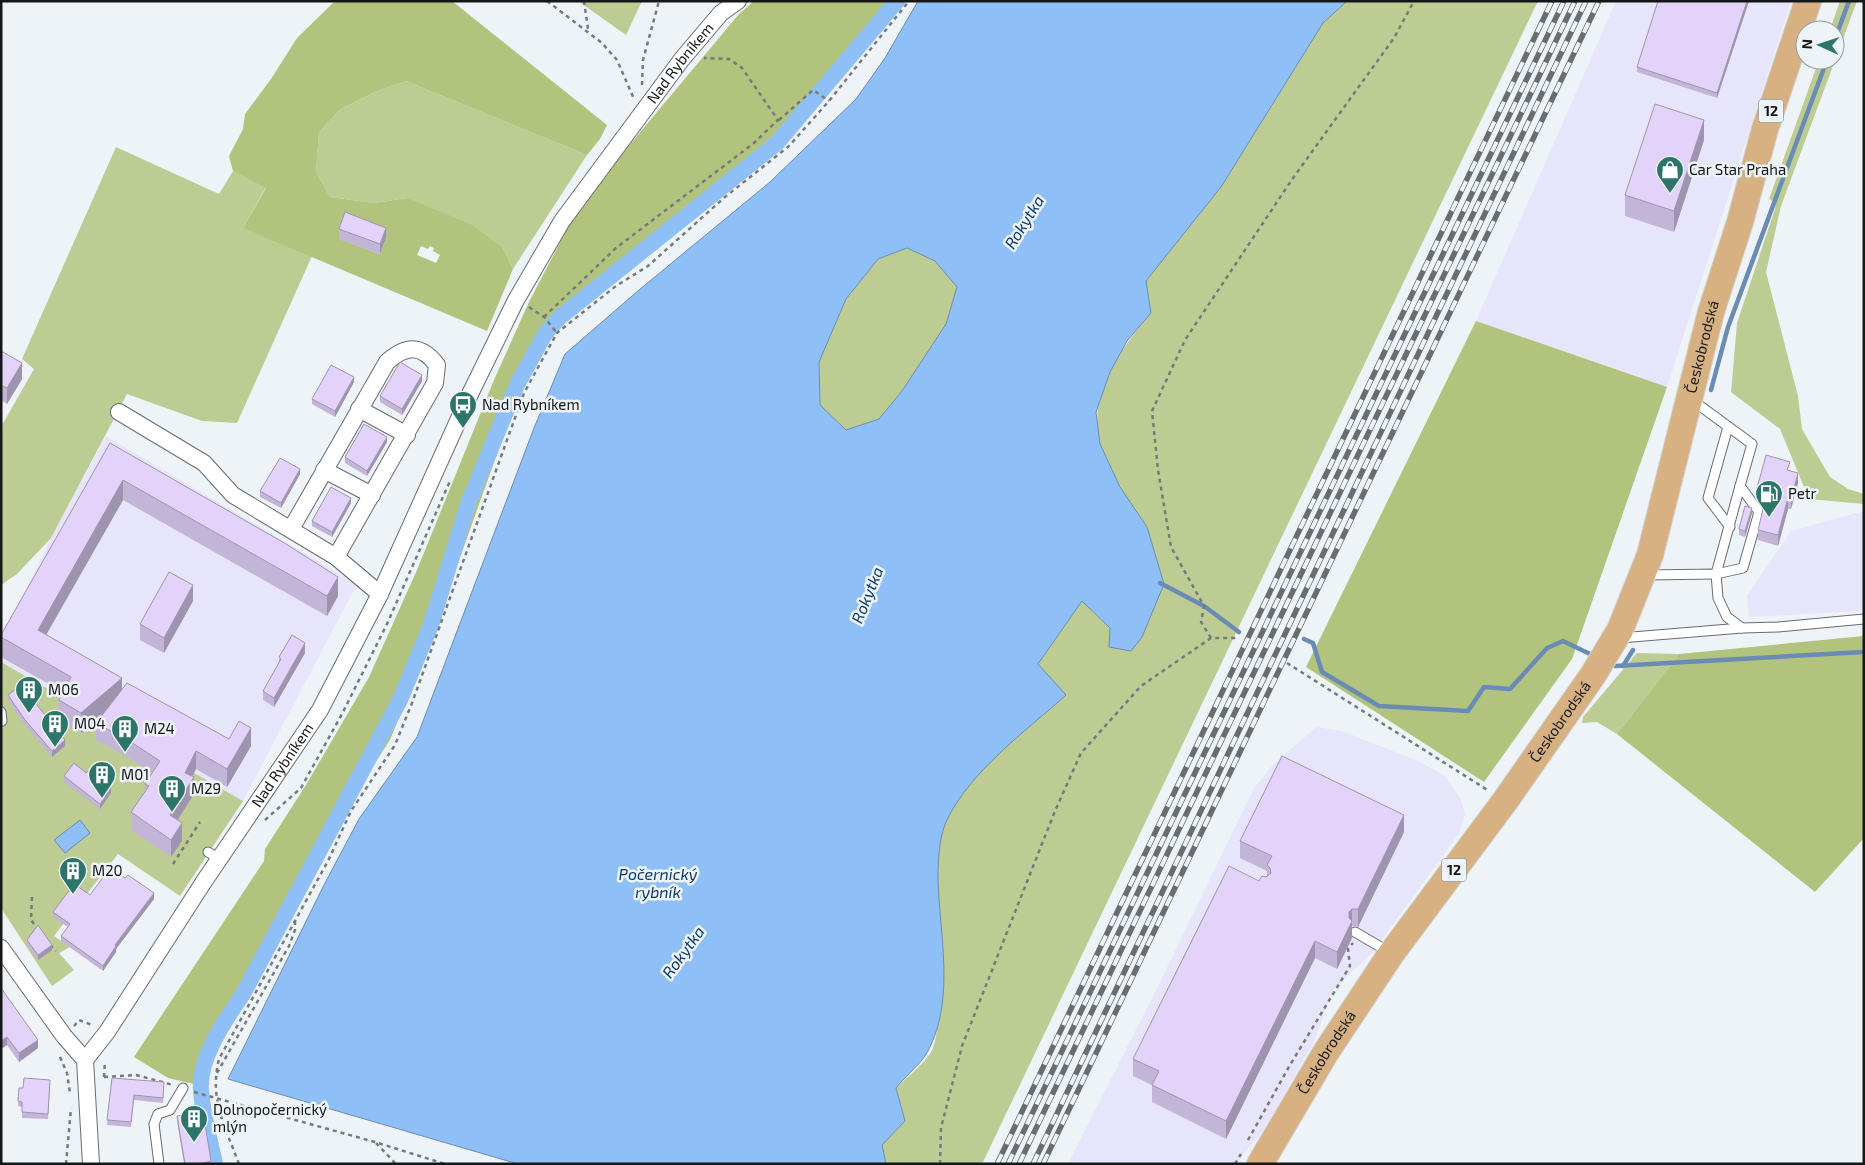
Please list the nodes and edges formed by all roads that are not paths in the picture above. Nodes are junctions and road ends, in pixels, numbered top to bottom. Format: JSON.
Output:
{"nodes":[{"id":1,"x":738,"y":1,"type":"edge"},
{"id":2,"x":1808,"y":1,"type":"edge"},
{"id":3,"x":1825,"y":1,"type":"edge"},
{"id":4,"x":1818,"y":20,"type":"edge"},
{"id":5,"x":1802,"y":70,"type":"edge"},
{"id":6,"x":1740,"y":222,"type":"junction"},
{"id":7,"x":1690,"y":399,"type":"junction"},
{"id":8,"x":359,"y":410,"type":"junction"},
{"id":9,"x":119,"y":412,"type":"dead end"},
{"id":10,"x":1728,"y":426,"type":"junction"},
{"id":11,"x":407,"y":436,"type":"junction"},
{"id":12,"x":324,"y":470,"type":"junction"},
{"id":13,"x":1740,"y":486,"type":"junction"},
{"id":14,"x":372,"y":495,"type":"junction"},
{"id":15,"x":1730,"y":527,"type":"junction"},
{"id":16,"x":291,"y":529,"type":"junction"},
{"id":17,"x":336,"y":557,"type":"junction"},
{"id":18,"x":1716,"y":574,"type":"junction"},
{"id":19,"x":1644,"y":575,"type":"junction"},
{"id":20,"x":380,"y":594,"type":"junction"},
{"id":21,"x":1864,"y":619,"type":"edge"},
{"id":22,"x":1742,"y":628,"type":"junction"},
{"id":23,"x":1615,"y":638,"type":"junction"},
{"id":24,"x":1358,"y":933,"type":"road end"},
{"id":25,"x":1,"y":948,"type":"edge"},
{"id":26,"x":1391,"y":954,"type":"junction"},
{"id":27,"x":85,"y":1060,"type":"junction"},
{"id":28,"x":186,"y":1089,"type":"road end"},
{"id":29,"x":91,"y":1164,"type":"edge"},
{"id":30,"x":159,"y":1164,"type":"edge"},
{"id":31,"x":1260,"y":1164,"type":"edge"}],
"edges":[{"from":1,"to":20,"type":"street","name":"Nad Rybníkem"},
{"from":2,"to":6,"type":"main road","name":"Českobrodská","number":"12"},
{"from":3,"to":4,"type":"main road"},
{"from":5,"to":6,"type":"main road","name":"Českobrodská","number":"12"},
{"from":6,"to":7,"type":"main road","name":"Českobrodská","number":"12"},
{"from":7,"to":10,"type":"lane"},
{"from":7,"to":19,"type":"main road","name":"Českobrodská","number":"12"},
{"from":8,"to":11,"type":"street"},
{"from":8,"to":11,"type":"street"},
{"from":8,"to":12,"type":"street"},
{"from":9,"to":16,"type":"street"},
{"from":10,"to":13,"type":"lane"},
{"from":10,"to":15,"type":"lane"},
{"from":11,"to":14,"type":"street"},
{"from":12,"to":14,"type":"street"},
{"from":12,"to":16,"type":"street"},
{"from":13,"to":15,"type":"lane"},
{"from":13,"to":18,"type":"lane"},
{"from":14,"to":17,"type":"street"},
{"from":15,"to":18,"type":"lane"},
{"from":16,"to":17,"type":"street"},
{"from":17,"to":20,"type":"street"},
{"from":18,"to":19,"type":"lane"},
{"from":18,"to":22,"type":"lane"},
{"from":19,"to":23,"type":"main road","name":"Českobrodská","number":"12"},
{"from":20,"to":27,"type":"street","name":"Nad Rybníkem"},
{"from":21,"to":22,"type":"lane"},
{"from":22,"to":23,"type":"lane"},
{"from":23,"to":26,"type":"main road","name":"Českobrodská","number":"12"},
{"from":24,"to":26,"type":"lane"},
{"from":25,"to":27,"type":"street"},
{"from":26,"to":31,"type":"main road","name":"Českobrodská","number":"12"},
{"from":27,"to":29,"type":"street"},
{"from":28,"to":30,"type":"lane"}]}
